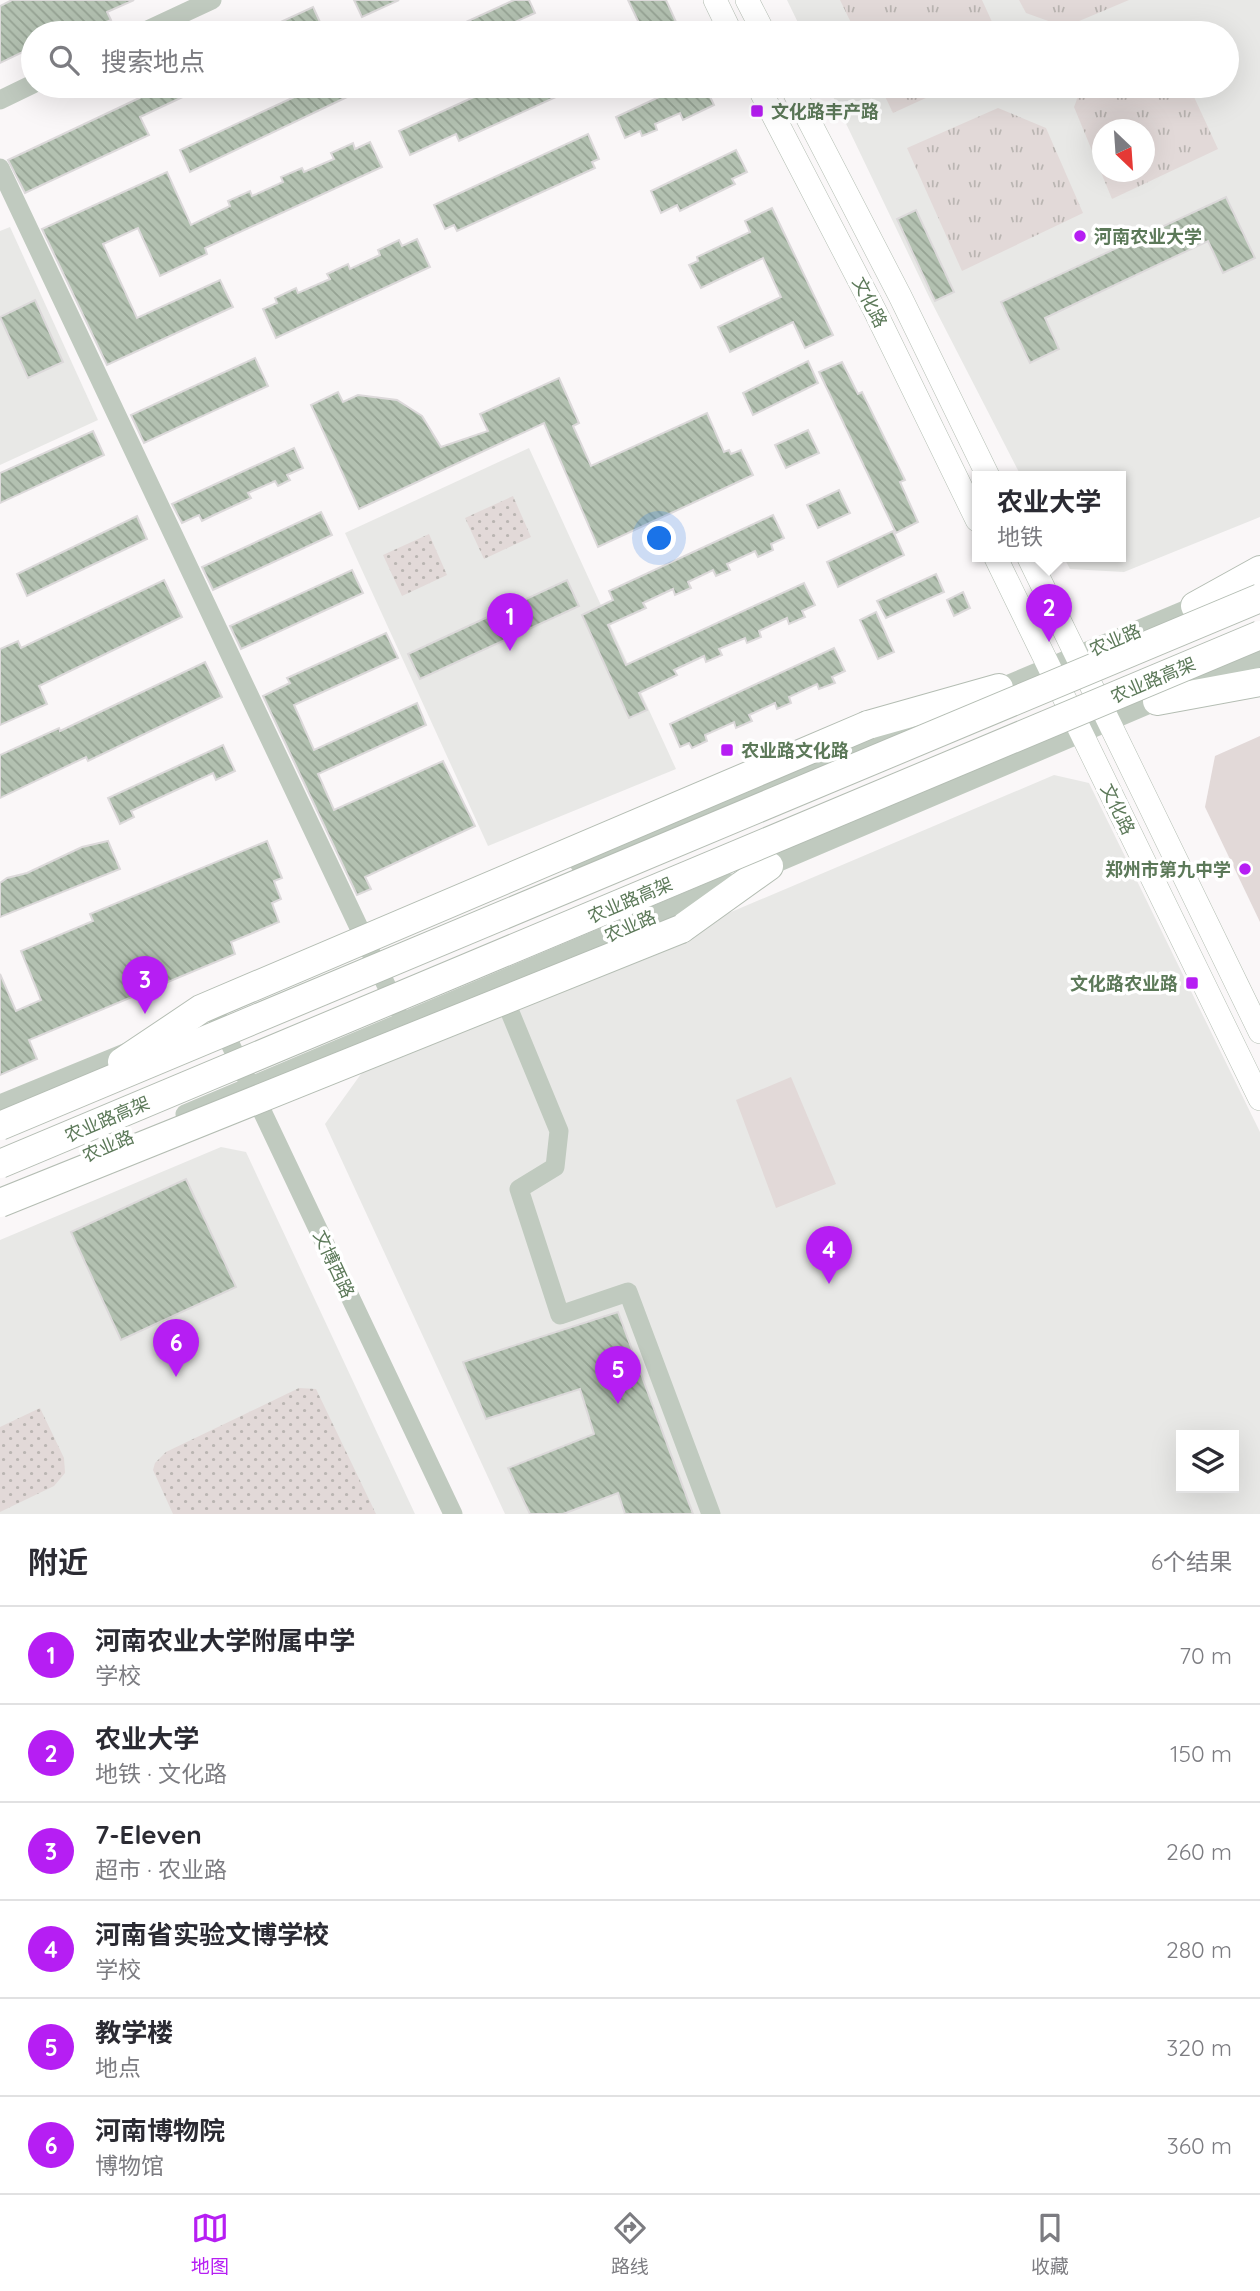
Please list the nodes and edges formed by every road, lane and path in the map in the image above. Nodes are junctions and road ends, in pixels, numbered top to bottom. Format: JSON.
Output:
{"nodes":[{"id":1,"x":212,"y":0,"type":"edge"},
{"id":2,"x":715,"y":0,"type":"edge"},
{"id":3,"x":747,"y":0,"type":"edge"},
{"id":4,"x":167,"y":21,"type":"edge"},
{"id":5,"x":725,"y":21,"type":"edge"},
{"id":6,"x":758,"y":21,"type":"edge"},
{"id":7,"x":21,"y":90,"type":"edge"},
{"id":8,"x":764,"y":98,"type":"edge"},
{"id":9,"x":797,"y":98,"type":"edge"},
{"id":10,"x":0,"y":100,"type":"edge"},
{"id":11,"x":0,"y":168,"type":"edge"},
{"id":12,"x":986,"y":471,"type":"edge"},
{"id":13,"x":972,"y":510,"type":"edge"},
{"id":14,"x":998,"y":562,"type":"edge"},
{"id":15,"x":1031,"y":562,"type":"edge"},
{"id":16,"x":1260,"y":570,"type":"edge"},
{"id":17,"x":1260,"y":579,"type":"edge"},
{"id":18,"x":1260,"y":598,"type":"edge"},
{"id":19,"x":1195,"y":606,"type":"junction"},
{"id":20,"x":1260,"y":635,"type":"edge"},
{"id":21,"x":1076,"y":656,"type":"junction"},
{"id":22,"x":1260,"y":657,"type":"edge"},
{"id":23,"x":1049,"y":667,"type":"junction"},
{"id":24,"x":1260,"y":682,"type":"edge"},
{"id":25,"x":999,"y":688,"type":"junction"},
{"id":26,"x":1157,"y":701,"type":"junction"},
{"id":27,"x":1108,"y":722,"type":"junction"},
{"id":28,"x":1082,"y":733,"type":"junction"},
{"id":29,"x":769,"y":866,"type":"junction"},
{"id":30,"x":370,"y":950,"type":"junction"},
{"id":31,"x":505,"y":1000,"type":"junction"},
{"id":32,"x":216,"y":1014,"type":"junction"},
{"id":33,"x":404,"y":1021,"type":"junction"},
{"id":34,"x":1260,"y":1032,"type":"edge"},
{"id":35,"x":250,"y":1086,"type":"junction"},
{"id":36,"x":69,"y":1098,"type":"junction"},
{"id":37,"x":1260,"y":1099,"type":"edge"},
{"id":38,"x":0,"y":1104,"type":"edge"},
{"id":39,"x":0,"y":1126,"type":"edge"},
{"id":40,"x":0,"y":1164,"type":"edge"},
{"id":41,"x":0,"y":1192,"type":"edge"},
{"id":42,"x":0,"y":1203,"type":"edge"},
{"id":43,"x":453,"y":1514,"type":"edge"},
{"id":44,"x":711,"y":1514,"type":"edge"}],
"edges":[{"from":1,"to":4,"type":"street"},
{"from":2,"to":5,"type":"main road"},
{"from":3,"to":6,"type":"main road"},
{"from":7,"to":10,"type":"street"},
{"from":8,"to":13,"type":"main road","name":"文化路"},
{"from":9,"to":12,"type":"main road","name":"文化路"},
{"from":11,"to":30,"type":"street"},
{"from":14,"to":23,"type":"main road","name":"文化路"},
{"from":15,"to":21,"type":"main road","name":"文化路"},
{"from":16,"to":19,"type":"highway"},
{"from":17,"to":19,"type":"street","name":"农业路"},
{"from":18,"to":36,"type":"highway","name":"农业路高架","bridge":true},
{"from":19,"to":21,"type":"street","name":"农业路"},
{"from":20,"to":40,"type":"highway","name":"农业路高架","bridge":true},
{"from":21,"to":23,"type":"street","name":"农业路"},
{"from":21,"to":27,"type":"main road","name":"文化路"},
{"from":22,"to":26,"type":"street","name":"农业路"},
{"from":23,"to":25,"type":"street","name":"农业路"},
{"from":23,"to":28,"type":"main road","name":"文化路"},
{"from":24,"to":26,"type":"highway"},
{"from":25,"to":30,"type":"street","name":"农业路"},
{"from":25,"to":36,"type":"highway","bridge":true},
{"from":26,"to":27,"type":"street","name":"农业路"},
{"from":27,"to":28,"type":"street","name":"农业路"},
{"from":27,"to":34,"type":"main road","name":"文化路"},
{"from":28,"to":29,"type":"street","name":"农业路"},
{"from":28,"to":37,"type":"main road","name":"文化路"},
{"from":29,"to":31,"type":"highway","bridge":true},
{"from":29,"to":33,"type":"street","name":"农业路"},
{"from":30,"to":32,"type":"street","name":"农业路"},
{"from":30,"to":33,"type":"street"},
{"from":31,"to":42,"type":"highway","bridge":true},
{"from":31,"to":44,"type":"street"},
{"from":32,"to":35,"type":"street","name":"文博西路"},
{"from":32,"to":38,"type":"street","name":"农业路"},
{"from":33,"to":35,"type":"street","name":"农业路"},
{"from":35,"to":41,"type":"street","name":"农业路"},
{"from":35,"to":43,"type":"street","name":"文博西路"},
{"from":36,"to":39,"type":"highway","name":"农业路高架","bridge":true}]}
